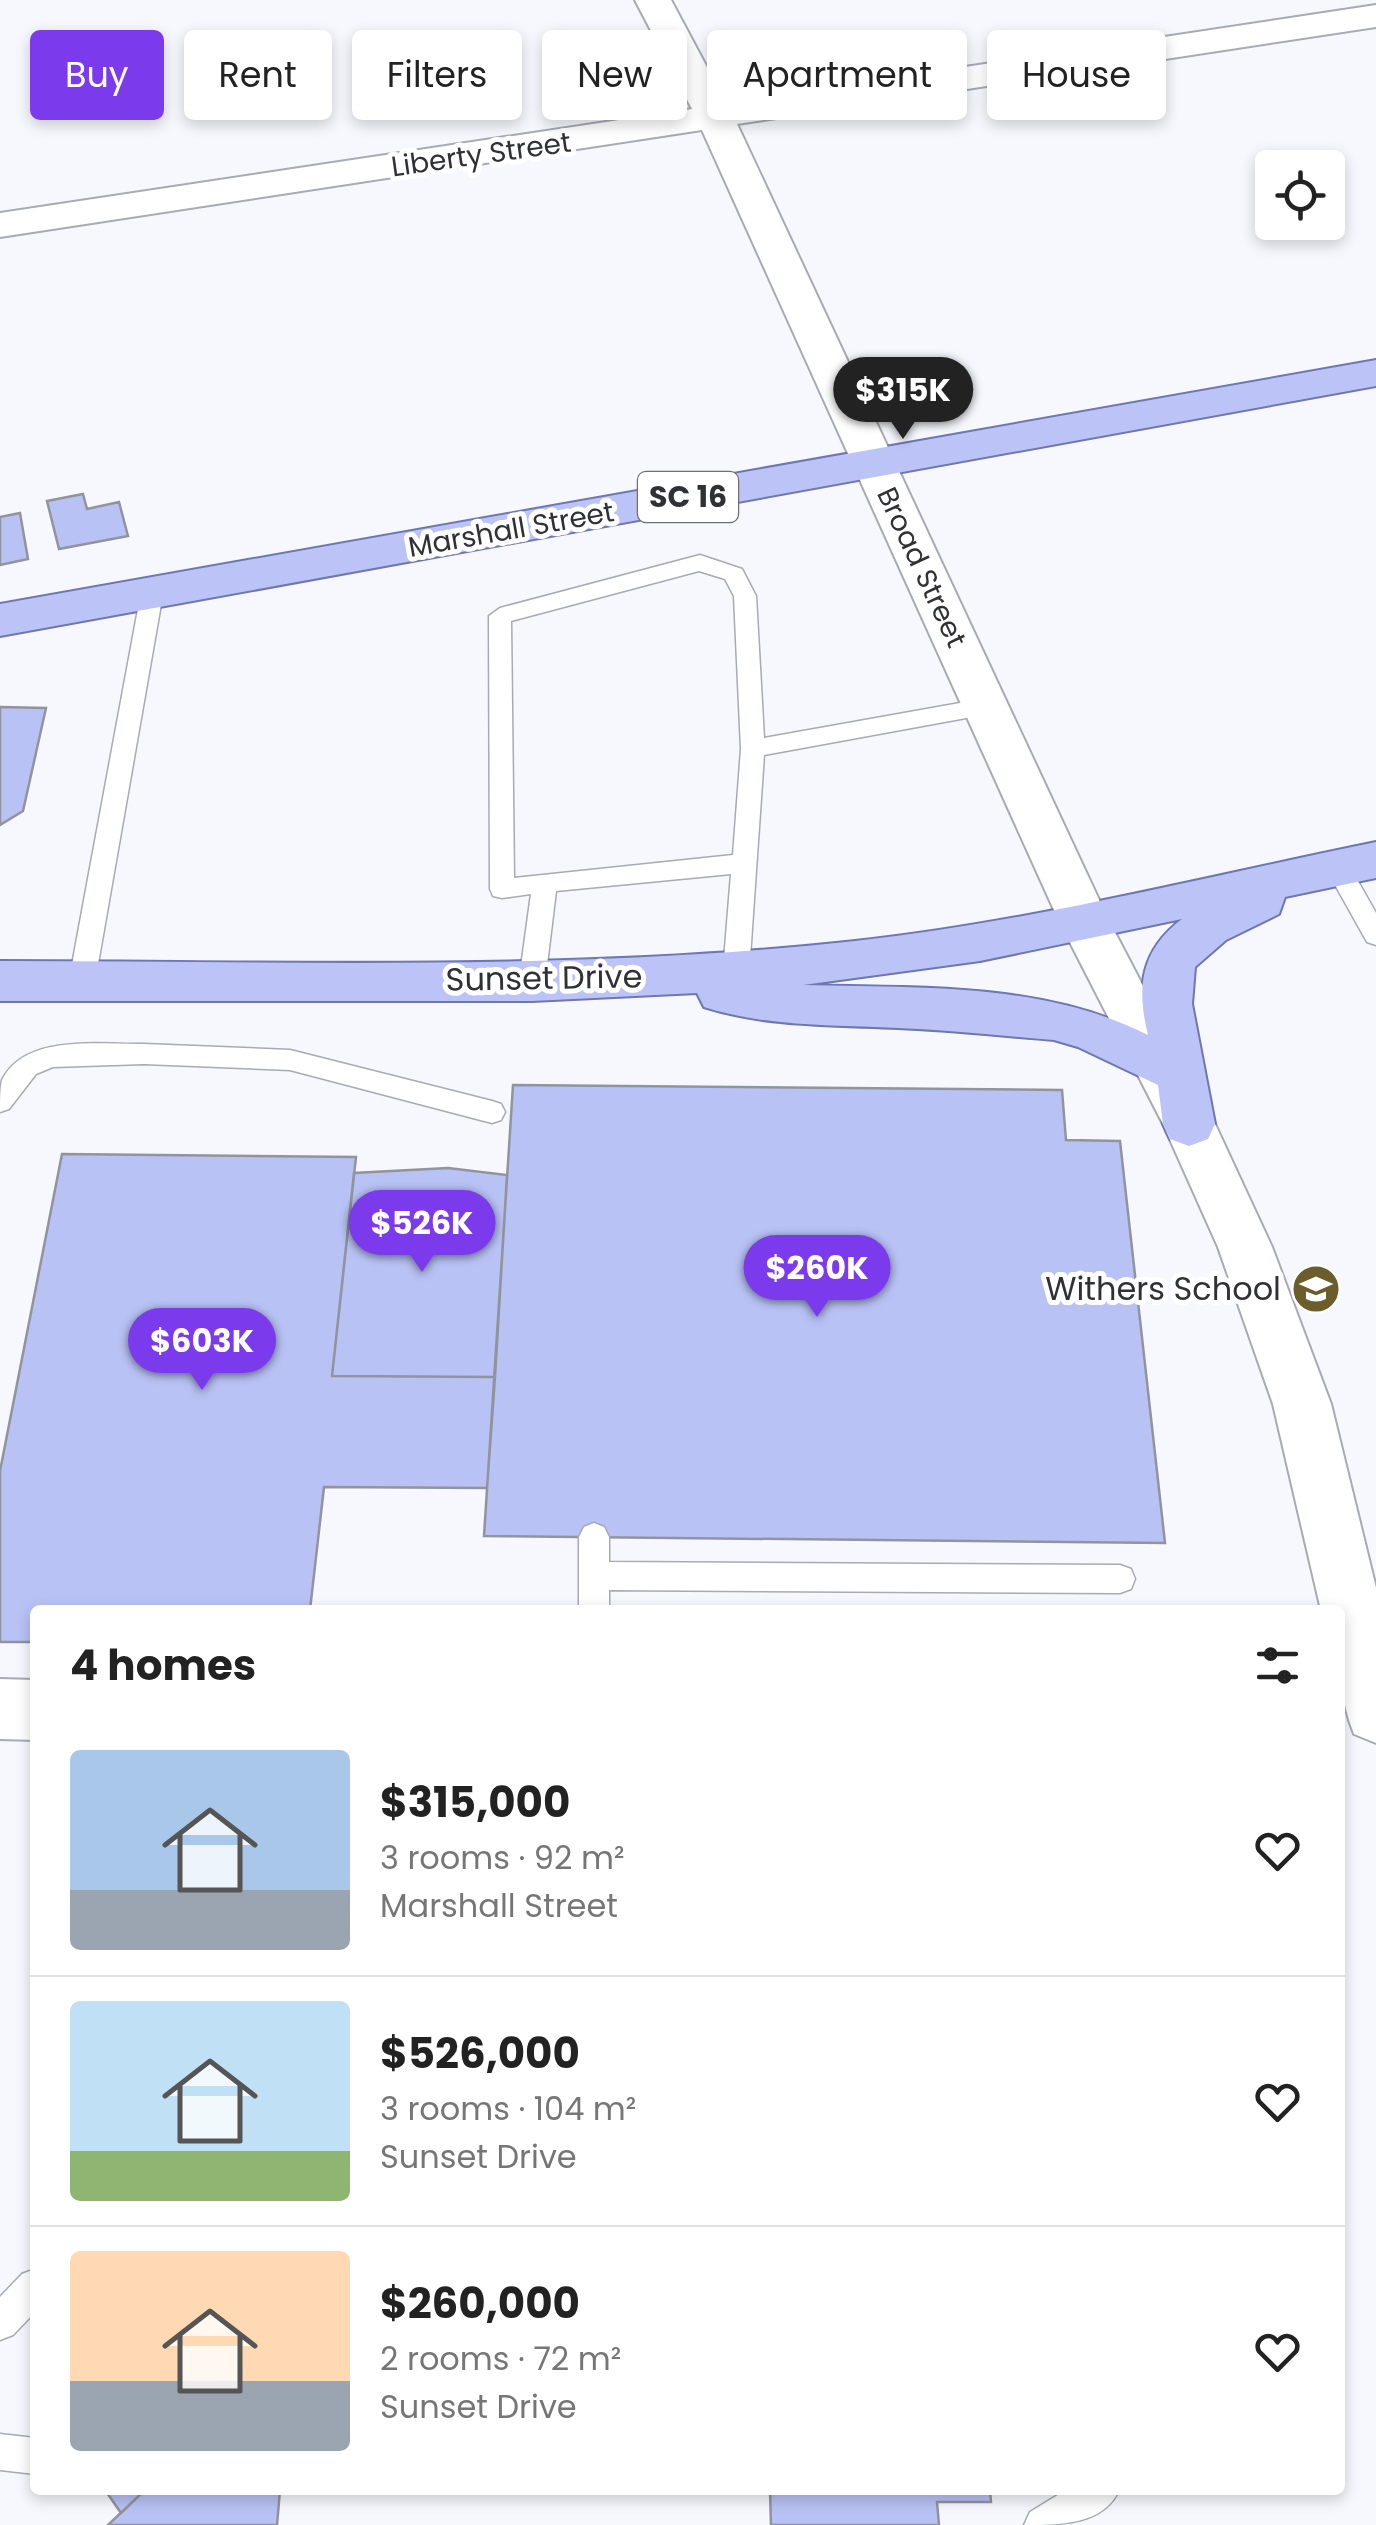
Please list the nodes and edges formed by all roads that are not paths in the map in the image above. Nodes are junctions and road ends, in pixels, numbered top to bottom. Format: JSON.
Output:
{"nodes":[{"id":1,"x":653,"y":0,"type":"edge"},
{"id":2,"x":1376,"y":16,"type":"edge"},
{"id":3,"x":967,"y":80,"type":"edge"},
{"id":4,"x":707,"y":102,"type":"edge"},
{"id":5,"x":709,"y":120,"type":"edge"},
{"id":6,"x":716,"y":120,"type":"edge"},
{"id":7,"x":0,"y":225,"type":"edge"},
{"id":8,"x":1376,"y":373,"type":"edge"},
{"id":9,"x":874,"y":464,"type":"junction"},
{"id":10,"x":152,"y":593,"type":"junction"},
{"id":11,"x":0,"y":620,"type":"edge"},
{"id":12,"x":988,"y":706,"type":"junction"},
{"id":13,"x":753,"y":749,"type":"junction"},
{"id":14,"x":745,"y":863,"type":"junction"},
{"id":15,"x":1356,"y":864,"type":"edge"},
{"id":16,"x":545,"y":882,"type":"junction"},
{"id":17,"x":1083,"y":919,"type":"junction"},
{"id":18,"x":1376,"y":935,"type":"edge"},
{"id":19,"x":736,"y":972,"type":"junction"},
{"id":20,"x":630,"y":977,"type":"junction"},
{"id":21,"x":0,"y":981,"type":"edge"},
{"id":22,"x":82,"y":981,"type":"junction"},
{"id":23,"x":532,"y":981,"type":"junction"},
{"id":24,"x":1158,"y":1064,"type":"junction"},
{"id":25,"x":0,"y":1101,"type":"edge"},
{"id":26,"x":492,"y":1112,"type":"dead end"},
{"id":27,"x":1189,"y":1124,"type":"junction"},
{"id":28,"x":594,"y":1537,"type":"dead end"},
{"id":29,"x":594,"y":1576,"type":"junction"},
{"id":30,"x":1120,"y":1578,"type":"dead end"},
{"id":31,"x":594,"y":1605,"type":"edge"},
{"id":32,"x":0,"y":1709,"type":"edge"},
{"id":33,"x":30,"y":1710,"type":"edge"},
{"id":34,"x":1376,"y":1713,"type":"edge"},
{"id":35,"x":1345,"y":1726,"type":"edge"},
{"id":36,"x":1376,"y":1726,"type":"edge"},
{"id":37,"x":30,"y":2292,"type":"edge"},
{"id":38,"x":0,"y":2322,"type":"edge"},
{"id":39,"x":0,"y":2452,"type":"edge"},
{"id":40,"x":30,"y":2455,"type":"edge"},
{"id":41,"x":1093,"y":2495,"type":"edge"},
{"id":42,"x":1043,"y":2525,"type":"edge"}],
"edges":[{"from":1,"to":4,"type":"street","name":"Broad Street"},
{"from":2,"to":3,"type":"street","name":"Liberty Street"},
{"from":5,"to":7,"type":"street","name":"Liberty Street"},
{"from":6,"to":9,"type":"street","name":"Broad Street"},
{"from":8,"to":9,"type":"main road","name":"Marshall Street","number":"SC 16"},
{"from":9,"to":10,"type":"main road","name":"Marshall Street","number":"SC 16"},
{"from":9,"to":12,"type":"street","name":"Broad Street"},
{"from":10,"to":11,"type":"main road","name":"Marshall Street","number":"SC 16"},
{"from":10,"to":22,"type":"lane"},
{"from":12,"to":13,"type":"lane"},
{"from":12,"to":17,"type":"street","name":"Broad Street"},
{"from":13,"to":14,"type":"lane"},
{"from":13,"to":16,"type":"lane"},
{"from":14,"to":16,"type":"lane"},
{"from":14,"to":19,"type":"lane"},
{"from":15,"to":17,"type":"main road","name":"Sunset Drive"},
{"from":15,"to":18,"type":"lane"},
{"from":15,"to":27,"type":"main road"},
{"from":16,"to":23,"type":"lane"},
{"from":17,"to":19,"type":"main road","name":"Sunset Drive"},
{"from":17,"to":24,"type":"street","name":"Broad Street"},
{"from":19,"to":20,"type":"main road","name":"Sunset Drive"},
{"from":20,"to":23,"type":"main road","name":"Sunset Drive"},
{"from":20,"to":24,"type":"main road"},
{"from":21,"to":22,"type":"main road","name":"Sunset Drive"},
{"from":22,"to":23,"type":"main road","name":"Sunset Drive"},
{"from":24,"to":27,"type":"street","name":"Broad Street"},
{"from":25,"to":26,"type":"lane"},
{"from":27,"to":34,"type":"street","name":"Broad Street"},
{"from":28,"to":29,"type":"lane"},
{"from":29,"to":30,"type":"lane"},
{"from":29,"to":31,"type":"lane"},
{"from":32,"to":33,"type":"street"},
{"from":35,"to":36,"type":"street"},
{"from":37,"to":38,"type":"lane"},
{"from":39,"to":40,"type":"lane"},
{"from":41,"to":42,"type":"lane"}]}
